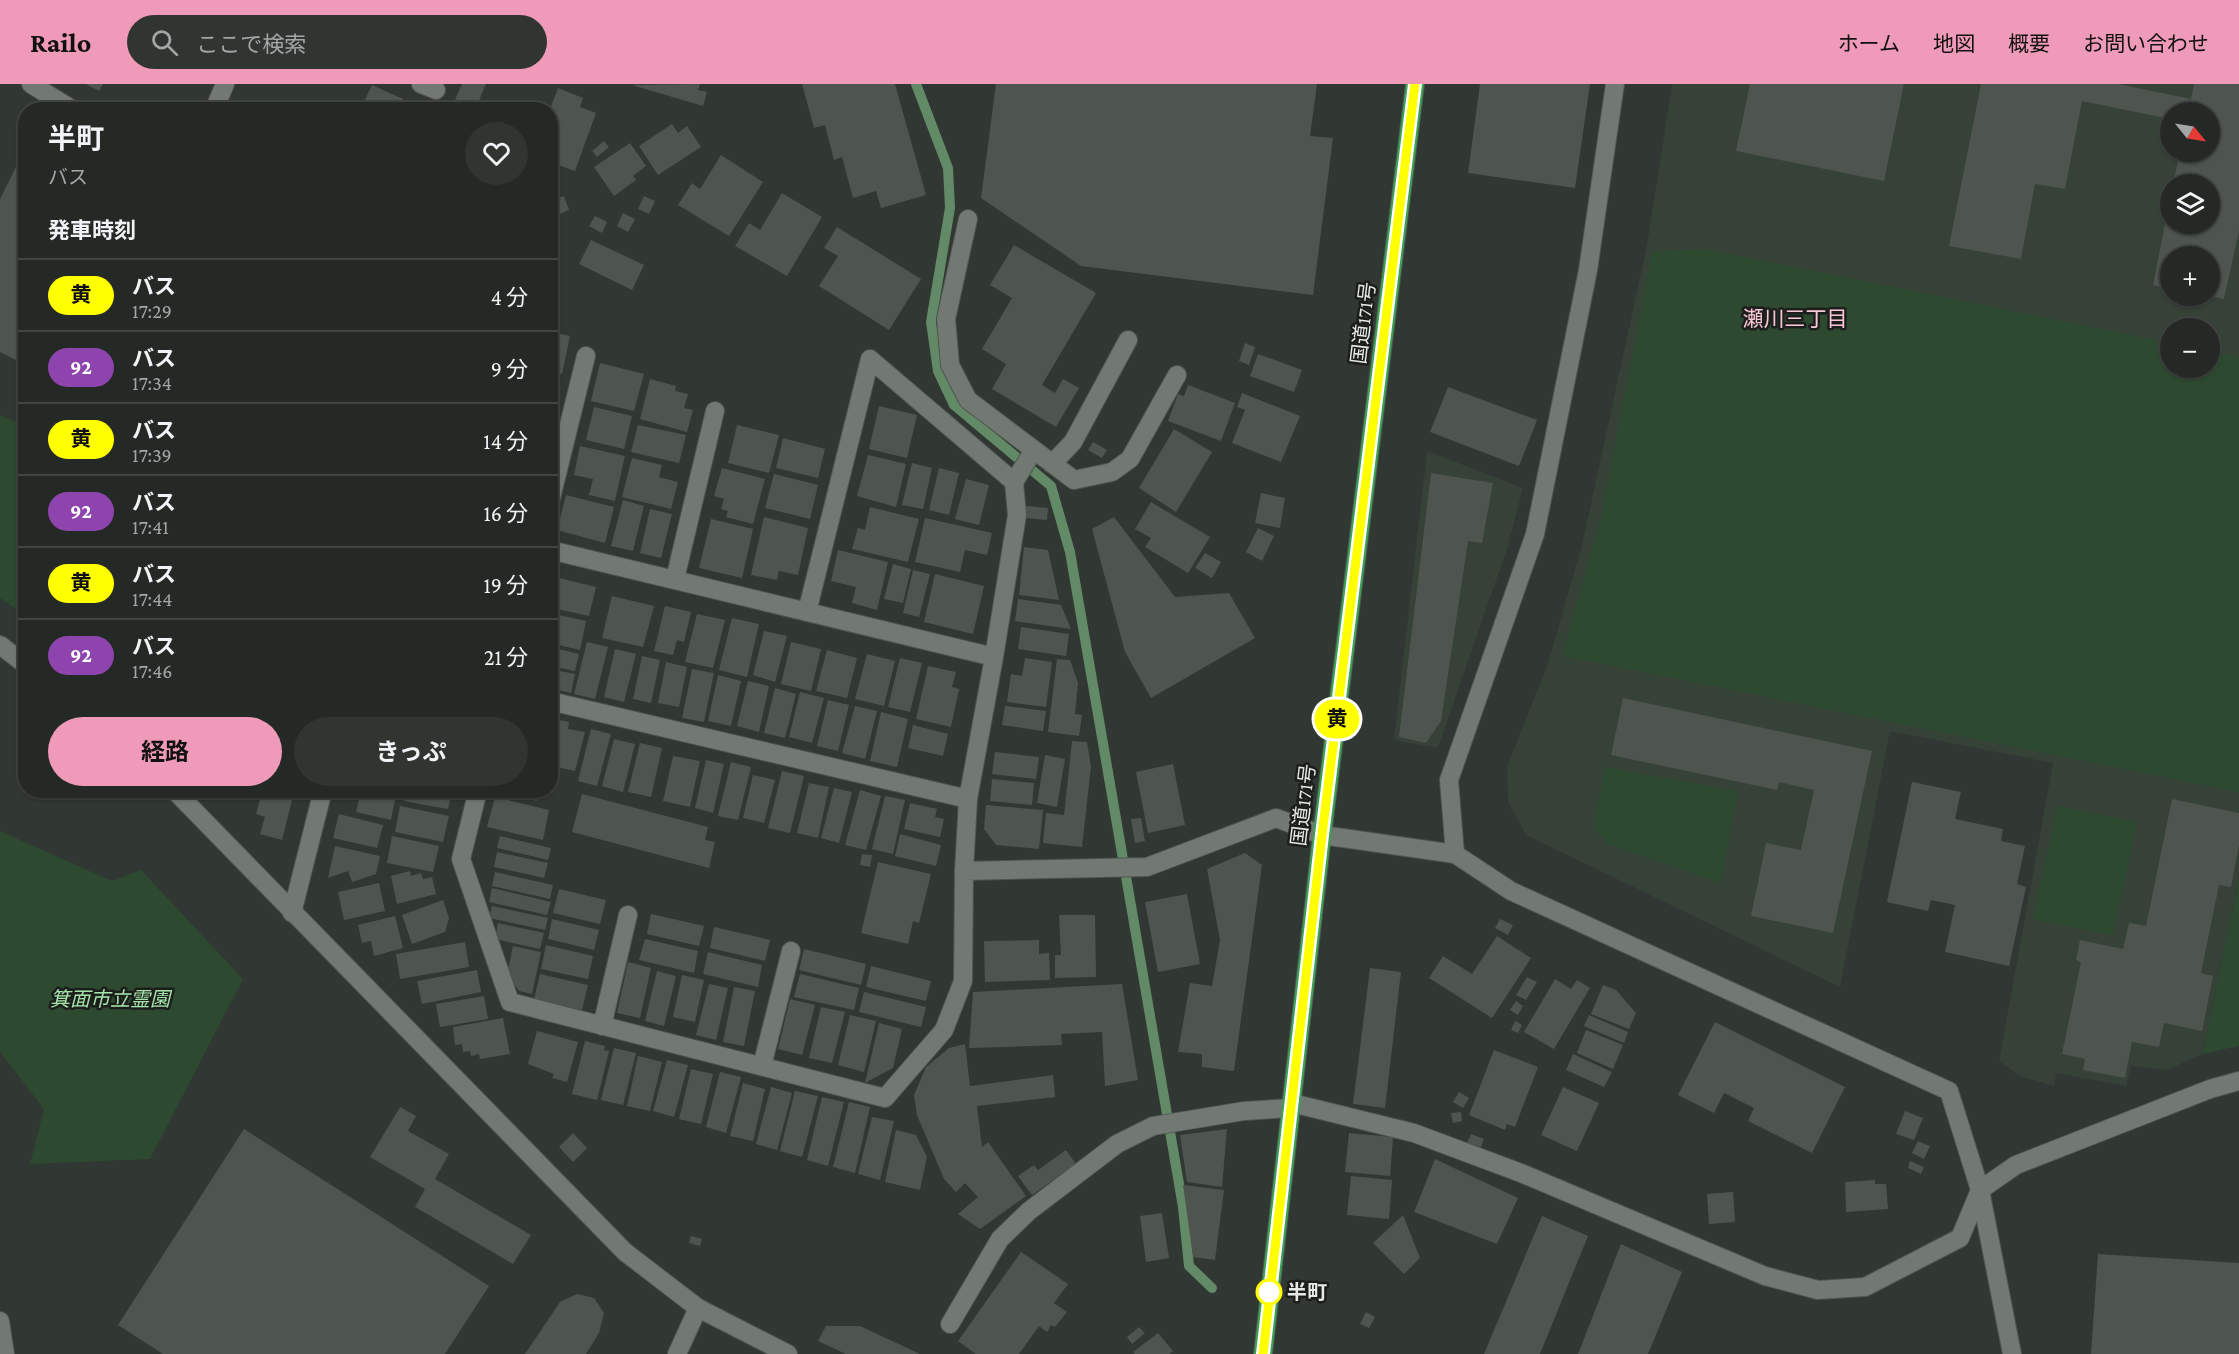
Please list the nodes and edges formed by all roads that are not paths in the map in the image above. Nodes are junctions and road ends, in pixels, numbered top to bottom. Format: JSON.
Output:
{"nodes":[{"id":1,"x":31,"y":84,"type":"edge"},
{"id":2,"x":225,"y":84,"type":"edge"},
{"id":3,"x":1415,"y":84,"type":"edge"},
{"id":4,"x":1615,"y":84,"type":"edge"},
{"id":5,"x":60,"y":102,"type":"edge"},
{"id":6,"x":217,"y":102,"type":"edge"},
{"id":7,"x":968,"y":219,"type":"dead end"},
{"id":8,"x":1128,"y":340,"type":"dead end"},
{"id":9,"x":586,"y":356,"type":"dead end"},
{"id":10,"x":1176,"y":375,"type":"dead end"},
{"id":11,"x":715,"y":411,"type":"dead end"},
{"id":12,"x":1032,"y":453,"type":"junction"},
{"id":13,"x":1052,"y":464,"type":"junction"},
{"id":14,"x":558,"y":470,"type":"edge"},
{"id":15,"x":1016,"y":479,"type":"junction"},
{"id":16,"x":558,"y":552,"type":"edge"},
{"id":17,"x":675,"y":579,"type":"junction"},
{"id":18,"x":807,"y":612,"type":"junction"},
{"id":19,"x":0,"y":645,"type":"edge"},
{"id":20,"x":994,"y":657,"type":"junction"},
{"id":21,"x":18,"y":659,"type":"edge"},
{"id":22,"x":558,"y":703,"type":"edge"},
{"id":23,"x":182,"y":798,"type":"edge"},
{"id":24,"x":321,"y":798,"type":"edge"},
{"id":25,"x":476,"y":798,"type":"edge"},
{"id":26,"x":968,"y":799,"type":"junction"},
{"id":27,"x":1322,"y":835,"type":"junction"},
{"id":28,"x":1455,"y":854,"type":"junction"},
{"id":29,"x":964,"y":871,"type":"junction"},
{"id":30,"x":292,"y":913,"type":"junction"},
{"id":31,"x":628,"y":915,"type":"dead end"},
{"id":32,"x":791,"y":951,"type":"dead end"},
{"id":33,"x":602,"y":1026,"type":"junction"},
{"id":34,"x":762,"y":1066,"type":"junction"},
{"id":35,"x":2239,"y":1081,"type":"edge"},
{"id":36,"x":1292,"y":1106,"type":"junction"},
{"id":37,"x":1980,"y":1190,"type":"junction"},
{"id":38,"x":698,"y":1308,"type":"junction"},
{"id":39,"x":0,"y":1321,"type":"edge"},
{"id":40,"x":950,"y":1324,"type":"dead end"},
{"id":41,"x":5,"y":1354,"type":"edge"},
{"id":42,"x":677,"y":1354,"type":"edge"},
{"id":43,"x":788,"y":1354,"type":"edge"},
{"id":44,"x":1263,"y":1354,"type":"edge"},
{"id":45,"x":2012,"y":1354,"type":"edge"}],
"edges":[{"from":1,"to":5,"type":"street"},
{"from":2,"to":6,"type":"street"},
{"from":3,"to":27,"type":"highway","name":"国道171号"},
{"from":4,"to":28,"type":"street"},
{"from":7,"to":12,"type":"street"},
{"from":8,"to":13,"type":"street"},
{"from":9,"to":14,"type":"street"},
{"from":10,"to":13,"type":"street"},
{"from":11,"to":17,"type":"street"},
{"from":12,"to":13,"type":"street"},
{"from":12,"to":15,"type":"street"},
{"from":15,"to":18,"type":"street"},
{"from":15,"to":20,"type":"street"},
{"from":16,"to":17,"type":"street"},
{"from":17,"to":18,"type":"street"},
{"from":18,"to":20,"type":"street"},
{"from":19,"to":21,"type":"street"},
{"from":20,"to":26,"type":"street"},
{"from":22,"to":26,"type":"street"},
{"from":23,"to":30,"type":"street"},
{"from":24,"to":30,"type":"street"},
{"from":25,"to":33,"type":"street"},
{"from":26,"to":29,"type":"street"},
{"from":27,"to":28,"type":"street"},
{"from":27,"to":29,"type":"street"},
{"from":27,"to":36,"type":"highway","name":"国道171号"},
{"from":28,"to":37,"type":"street"},
{"from":29,"to":34,"type":"street"},
{"from":30,"to":38,"type":"street"},
{"from":31,"to":33,"type":"street"},
{"from":32,"to":34,"type":"street"},
{"from":33,"to":34,"type":"street"},
{"from":35,"to":37,"type":"street"},
{"from":36,"to":37,"type":"street"},
{"from":36,"to":40,"type":"street"},
{"from":36,"to":44,"type":"highway","name":"国道171号"},
{"from":37,"to":45,"type":"street"},
{"from":38,"to":42,"type":"street"},
{"from":38,"to":43,"type":"street"},
{"from":39,"to":41,"type":"street"}]}
